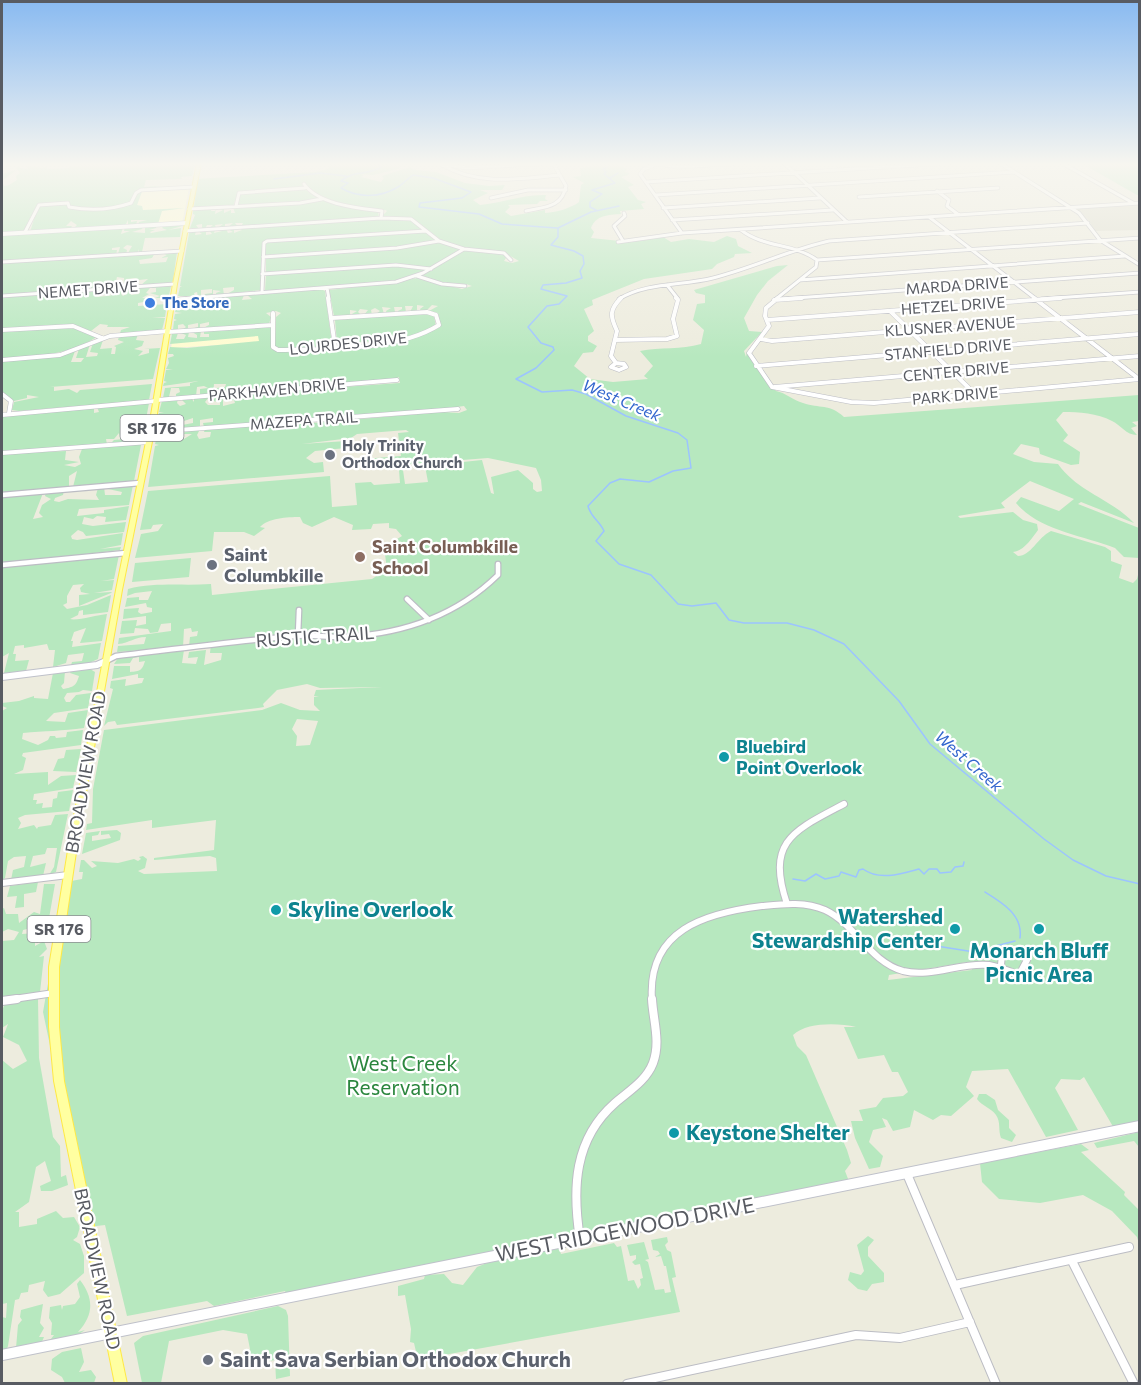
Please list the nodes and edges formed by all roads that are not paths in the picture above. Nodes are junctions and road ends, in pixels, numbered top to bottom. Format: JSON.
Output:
{"nodes":[{"id":1,"x":27,"y":228,"type":"edge"},
{"id":2,"x":104,"y":228,"type":"edge"},
{"id":3,"x":186,"y":228,"type":"edge"},
{"id":4,"x":233,"y":228,"type":"edge"},
{"id":5,"x":421,"y":228,"type":"edge"},
{"id":6,"x":615,"y":228,"type":"edge"},
{"id":7,"x":678,"y":228,"type":"edge"},
{"id":8,"x":772,"y":228,"type":"edge"},
{"id":9,"x":942,"y":228,"type":"edge"},
{"id":10,"x":1024,"y":228,"type":"edge"},
{"id":11,"x":1091,"y":228,"type":"edge"},
{"id":12,"x":740,"y":230,"type":"junction"},
{"id":13,"x":185,"y":231,"type":"junction"},
{"id":14,"x":426,"y":231,"type":"junction"},
{"id":15,"x":25,"y":232,"type":"junction"},
{"id":16,"x":682,"y":233,"type":"junction"},
{"id":17,"x":949,"y":233,"type":"junction"},
{"id":18,"x":2,"y":234,"type":"edge"},
{"id":19,"x":1140,"y":238,"type":"edge"},
{"id":20,"x":1100,"y":240,"type":"junction"},
{"id":21,"x":439,"y":241,"type":"junction"},
{"id":22,"x":623,"y":241,"type":"junction"},
{"id":23,"x":618,"y":242,"type":"dead end"},
{"id":24,"x":464,"y":249,"type":"junction"},
{"id":25,"x":795,"y":249,"type":"junction"},
{"id":26,"x":970,"y":249,"type":"junction"},
{"id":27,"x":182,"y":251,"type":"junction"},
{"id":28,"x":1125,"y":256,"type":"junction"},
{"id":29,"x":263,"y":257,"type":"junction"},
{"id":30,"x":1140,"y":259,"type":"edge"},
{"id":31,"x":511,"y":260,"type":"dead end"},
{"id":32,"x":817,"y":260,"type":"junction"},
{"id":33,"x":1131,"y":260,"type":"junction"},
{"id":34,"x":2,"y":262,"type":"edge"},
{"id":35,"x":992,"y":266,"type":"junction"},
{"id":36,"x":1140,"y":266,"type":"edge"},
{"id":37,"x":431,"y":269,"type":"junction"},
{"id":38,"x":1140,"y":273,"type":"edge"},
{"id":39,"x":262,"y":274,"type":"junction"},
{"id":40,"x":416,"y":276,"type":"junction"},
{"id":41,"x":800,"y":280,"type":"junction"},
{"id":42,"x":1013,"y":282,"type":"junction"},
{"id":43,"x":175,"y":284,"type":"junction"},
{"id":44,"x":667,"y":285,"type":"junction"},
{"id":45,"x":465,"y":286,"type":"dead end"},
{"id":46,"x":327,"y":288,"type":"junction"},
{"id":47,"x":262,"y":292,"type":"junction"},
{"id":48,"x":1140,"y":292,"type":"edge"},
{"id":49,"x":2,"y":296,"type":"edge"},
{"id":50,"x":173,"y":300,"type":"junction"},
{"id":51,"x":774,"y":300,"type":"junction"},
{"id":52,"x":1035,"y":300,"type":"junction"},
{"id":53,"x":890,"y":311,"type":"junction"},
{"id":54,"x":1140,"y":312,"type":"edge"},
{"id":55,"x":273,"y":313,"type":"dead end"},
{"id":56,"x":332,"y":318,"type":"junction"},
{"id":57,"x":1060,"y":318,"type":"junction"},
{"id":58,"x":767,"y":320,"type":"junction"},
{"id":59,"x":273,"y":325,"type":"junction"},
{"id":60,"x":2,"y":330,"type":"edge"},
{"id":61,"x":910,"y":330,"type":"junction"},
{"id":62,"x":168,"y":332,"type":"junction"},
{"id":63,"x":1140,"y":334,"type":"edge"},
{"id":64,"x":102,"y":338,"type":"junction"},
{"id":65,"x":1086,"y":338,"type":"junction"},
{"id":66,"x":761,"y":339,"type":"junction"},
{"id":67,"x":615,"y":340,"type":"junction"},
{"id":68,"x":335,"y":346,"type":"junction"},
{"id":69,"x":931,"y":351,"type":"junction"},
{"id":70,"x":1140,"y":356,"type":"edge"},
{"id":71,"x":1112,"y":358,"type":"junction"},
{"id":72,"x":2,"y":360,"type":"edge"},
{"id":73,"x":616,"y":363,"type":"dead end"},
{"id":74,"x":756,"y":366,"type":"junction"},
{"id":75,"x":953,"y":372,"type":"junction"},
{"id":76,"x":397,"y":380,"type":"dead end"},
{"id":77,"x":1139,"y":380,"type":"edge"},
{"id":78,"x":772,"y":387,"type":"junction"},
{"id":79,"x":2,"y":394,"type":"edge"},
{"id":80,"x":975,"y":394,"type":"junction"},
{"id":81,"x":157,"y":400,"type":"junction"},
{"id":82,"x":458,"y":409,"type":"dead end"},
{"id":83,"x":9,"y":413,"type":"junction"},
{"id":84,"x":2,"y":415,"type":"edge"},
{"id":85,"x":151,"y":432,"type":"junction"},
{"id":86,"x":149,"y":442,"type":"junction"},
{"id":87,"x":2,"y":453,"type":"edge"},
{"id":88,"x":140,"y":483,"type":"junction"},
{"id":89,"x":2,"y":495,"type":"edge"},
{"id":90,"x":126,"y":553,"type":"junction"},
{"id":91,"x":498,"y":564,"type":"dead end"},
{"id":92,"x":2,"y":566,"type":"edge"},
{"id":93,"x":407,"y":599,"type":"dead end"},
{"id":94,"x":299,"y":610,"type":"dead end"},
{"id":95,"x":429,"y":620,"type":"junction"},
{"id":96,"x":298,"y":635,"type":"junction"},
{"id":97,"x":106,"y":661,"type":"junction"},
{"id":98,"x":2,"y":677,"type":"edge"},
{"id":99,"x":844,"y":804,"type":"dead end"},
{"id":100,"x":68,"y":875,"type":"junction"},
{"id":101,"x":2,"y":883,"type":"edge"},
{"id":102,"x":787,"y":904,"type":"junction"},
{"id":103,"x":1002,"y":965,"type":"dead end"},
{"id":104,"x":54,"y":993,"type":"junction"},
{"id":105,"x":2,"y":1001,"type":"edge"},
{"id":106,"x":1140,"y":1126,"type":"edge"},
{"id":107,"x":907,"y":1174,"type":"junction"},
{"id":108,"x":579,"y":1239,"type":"junction"},
{"id":109,"x":1129,"y":1247,"type":"dead end"},
{"id":110,"x":1072,"y":1261,"type":"junction"},
{"id":111,"x":955,"y":1285,"type":"junction"},
{"id":112,"x":970,"y":1322,"type":"junction"},
{"id":113,"x":110,"y":1334,"type":"junction"},
{"id":114,"x":2,"y":1355,"type":"edge"},
{"id":115,"x":121,"y":1383,"type":"edge"},
{"id":116,"x":627,"y":1383,"type":"edge"},
{"id":117,"x":996,"y":1383,"type":"edge"},
{"id":118,"x":1134,"y":1383,"type":"edge"}],
"edges":[{"from":1,"to":15,"type":"street"},
{"from":2,"to":15,"type":"street"},
{"from":3,"to":13,"type":"main road","name":"BROADVIEW ROAD","number":"SR 176"},
{"from":4,"to":13,"type":"street"},
{"from":5,"to":14,"type":"street"},
{"from":6,"to":22,"type":"street"},
{"from":7,"to":16,"type":"street"},
{"from":8,"to":12,"type":"street"},
{"from":9,"to":17,"type":"street"},
{"from":10,"to":17,"type":"street"},
{"from":11,"to":20,"type":"street"},
{"from":12,"to":16,"type":"street"},
{"from":12,"to":25,"type":"street"},
{"from":13,"to":27,"type":"main road","name":"BROADVIEW ROAD","number":"SR 176"},
{"from":14,"to":21,"type":"street"},
{"from":14,"to":29,"type":"street"},
{"from":15,"to":18,"type":"street"},
{"from":16,"to":22,"type":"street"},
{"from":17,"to":25,"type":"street"},
{"from":17,"to":26,"type":"street"},
{"from":19,"to":20,"type":"street"},
{"from":20,"to":26,"type":"street"},
{"from":20,"to":28,"type":"street"},
{"from":21,"to":24,"type":"street"},
{"from":21,"to":29,"type":"street"},
{"from":22,"to":23,"type":"street"},
{"from":24,"to":31,"type":"street"},
{"from":24,"to":37,"type":"street"},
{"from":25,"to":32,"type":"street"},
{"from":25,"to":44,"type":"street"},
{"from":26,"to":32,"type":"street"},
{"from":26,"to":35,"type":"street"},
{"from":27,"to":34,"type":"street"},
{"from":27,"to":43,"type":"main road","name":"BROADVIEW ROAD","number":"SR 176"},
{"from":28,"to":33,"type":"street"},
{"from":28,"to":35,"type":"street"},
{"from":29,"to":39,"type":"street"},
{"from":30,"to":33,"type":"street"},
{"from":32,"to":41,"type":"street"},
{"from":33,"to":36,"type":"street"},
{"from":35,"to":41,"type":"street"},
{"from":35,"to":42,"type":"street"},
{"from":37,"to":39,"type":"street"},
{"from":37,"to":40,"type":"street"},
{"from":38,"to":42,"type":"street","name":"MARDA DRIVE"},
{"from":39,"to":47,"type":"street"},
{"from":40,"to":45,"type":"street"},
{"from":40,"to":46,"type":"street"},
{"from":41,"to":51,"type":"street"},
{"from":42,"to":51,"type":"street","name":"MARDA DRIVE"},
{"from":42,"to":52,"type":"street"},
{"from":43,"to":49,"type":"street","name":"NEMET DRIVE"},
{"from":43,"to":50,"type":"main road","name":"BROADVIEW ROAD","number":"SR 176"},
{"from":44,"to":67,"type":"street"},
{"from":44,"to":67,"type":"street"},
{"from":46,"to":47,"type":"street"},
{"from":46,"to":56,"type":"street"},
{"from":47,"to":50,"type":"street"},
{"from":48,"to":52,"type":"street","name":"HETZEL DRIVE"},
{"from":50,"to":62,"type":"main road","name":"BROADVIEW ROAD","number":"SR 176"},
{"from":51,"to":58,"type":"street"},
{"from":52,"to":53,"type":"street","name":"HETZEL DRIVE"},
{"from":52,"to":57,"type":"street"},
{"from":53,"to":58,"type":"street","name":"HETZEL DRIVE"},
{"from":53,"to":61,"type":"street"},
{"from":54,"to":57,"type":"street","name":"KLUSNER AVENUE"},
{"from":55,"to":59,"type":"street","name":"LOURDES DRIVE"},
{"from":56,"to":68,"type":"street"},
{"from":56,"to":68,"type":"street","name":"LOURDES DRIVE"},
{"from":57,"to":61,"type":"street","name":"KLUSNER AVENUE"},
{"from":57,"to":65,"type":"street"},
{"from":58,"to":66,"type":"street"},
{"from":59,"to":62,"type":"street"},
{"from":59,"to":68,"type":"street","name":"LOURDES DRIVE"},
{"from":60,"to":64,"type":"street"},
{"from":61,"to":66,"type":"street","name":"KLUSNER AVENUE"},
{"from":61,"to":69,"type":"street"},
{"from":62,"to":64,"type":"street"},
{"from":62,"to":81,"type":"main road","name":"BROADVIEW ROAD","number":"SR 176"},
{"from":63,"to":65,"type":"street","name":"STANFIELD DRIVE"},
{"from":64,"to":72,"type":"street"},
{"from":65,"to":69,"type":"street","name":"STANFIELD DRIVE"},
{"from":65,"to":71,"type":"street"},
{"from":66,"to":74,"type":"street"},
{"from":67,"to":73,"type":"street"},
{"from":69,"to":74,"type":"street","name":"STANFIELD DRIVE"},
{"from":69,"to":75,"type":"street"},
{"from":70,"to":71,"type":"street","name":"CENTER DRIVE"},
{"from":71,"to":75,"type":"street","name":"CENTER DRIVE"},
{"from":71,"to":77,"type":"street"},
{"from":74,"to":78,"type":"street"},
{"from":75,"to":78,"type":"street","name":"CENTER DRIVE"},
{"from":75,"to":80,"type":"street"},
{"from":76,"to":81,"type":"street","name":"PARKHAVEN DRIVE"},
{"from":77,"to":80,"type":"street","name":"PARK DRIVE"},
{"from":78,"to":80,"type":"street","name":"PARK DRIVE"},
{"from":79,"to":83,"type":"street"},
{"from":81,"to":83,"type":"street","name":"PARKHAVEN DRIVE"},
{"from":81,"to":85,"type":"main road","name":"BROADVIEW ROAD","number":"SR 176"},
{"from":82,"to":85,"type":"street","name":"MAZEPA TRAIL"},
{"from":83,"to":84,"type":"street","name":"PARKHAVEN DRIVE"},
{"from":85,"to":86,"type":"main road","name":"BROADVIEW ROAD","number":"SR 176"},
{"from":86,"to":87,"type":"street"},
{"from":86,"to":88,"type":"main road","name":"BROADVIEW ROAD","number":"SR 176"},
{"from":88,"to":89,"type":"street"},
{"from":88,"to":90,"type":"main road","name":"BROADVIEW ROAD","number":"SR 176"},
{"from":90,"to":92,"type":"street"},
{"from":90,"to":97,"type":"main road","name":"BROADVIEW ROAD","number":"SR 176"},
{"from":91,"to":95,"type":"street","name":"RUSTIC TRAIL"},
{"from":93,"to":95,"type":"street"},
{"from":94,"to":96,"type":"street"},
{"from":95,"to":96,"type":"street","name":"RUSTIC TRAIL"},
{"from":96,"to":97,"type":"street","name":"RUSTIC TRAIL"},
{"from":97,"to":98,"type":"street"},
{"from":97,"to":100,"type":"main road","name":"BROADVIEW ROAD","number":"SR 176"},
{"from":99,"to":102,"type":"street"},
{"from":100,"to":101,"type":"street"},
{"from":100,"to":104,"type":"main road","name":"BROADVIEW ROAD","number":"SR 176"},
{"from":102,"to":103,"type":"street"},
{"from":102,"to":108,"type":"street"},
{"from":104,"to":105,"type":"street"},
{"from":104,"to":113,"type":"main road","name":"BROADVIEW ROAD","number":"SR 176"},
{"from":106,"to":107,"type":"street","name":"WEST RIDGEWOOD DRIVE"},
{"from":107,"to":108,"type":"street","name":"WEST RIDGEWOOD DRIVE"},
{"from":107,"to":111,"type":"street"},
{"from":108,"to":113,"type":"street","name":"WEST RIDGEWOOD DRIVE"},
{"from":109,"to":110,"type":"street"},
{"from":110,"to":111,"type":"street"},
{"from":110,"to":118,"type":"street"},
{"from":111,"to":112,"type":"street"},
{"from":112,"to":116,"type":"street"},
{"from":112,"to":117,"type":"street"},
{"from":113,"to":114,"type":"street","name":"WEST RIDGEWOOD DRIVE"},
{"from":113,"to":115,"type":"main road","name":"BROADVIEW ROAD","number":"SR 176"}]}
